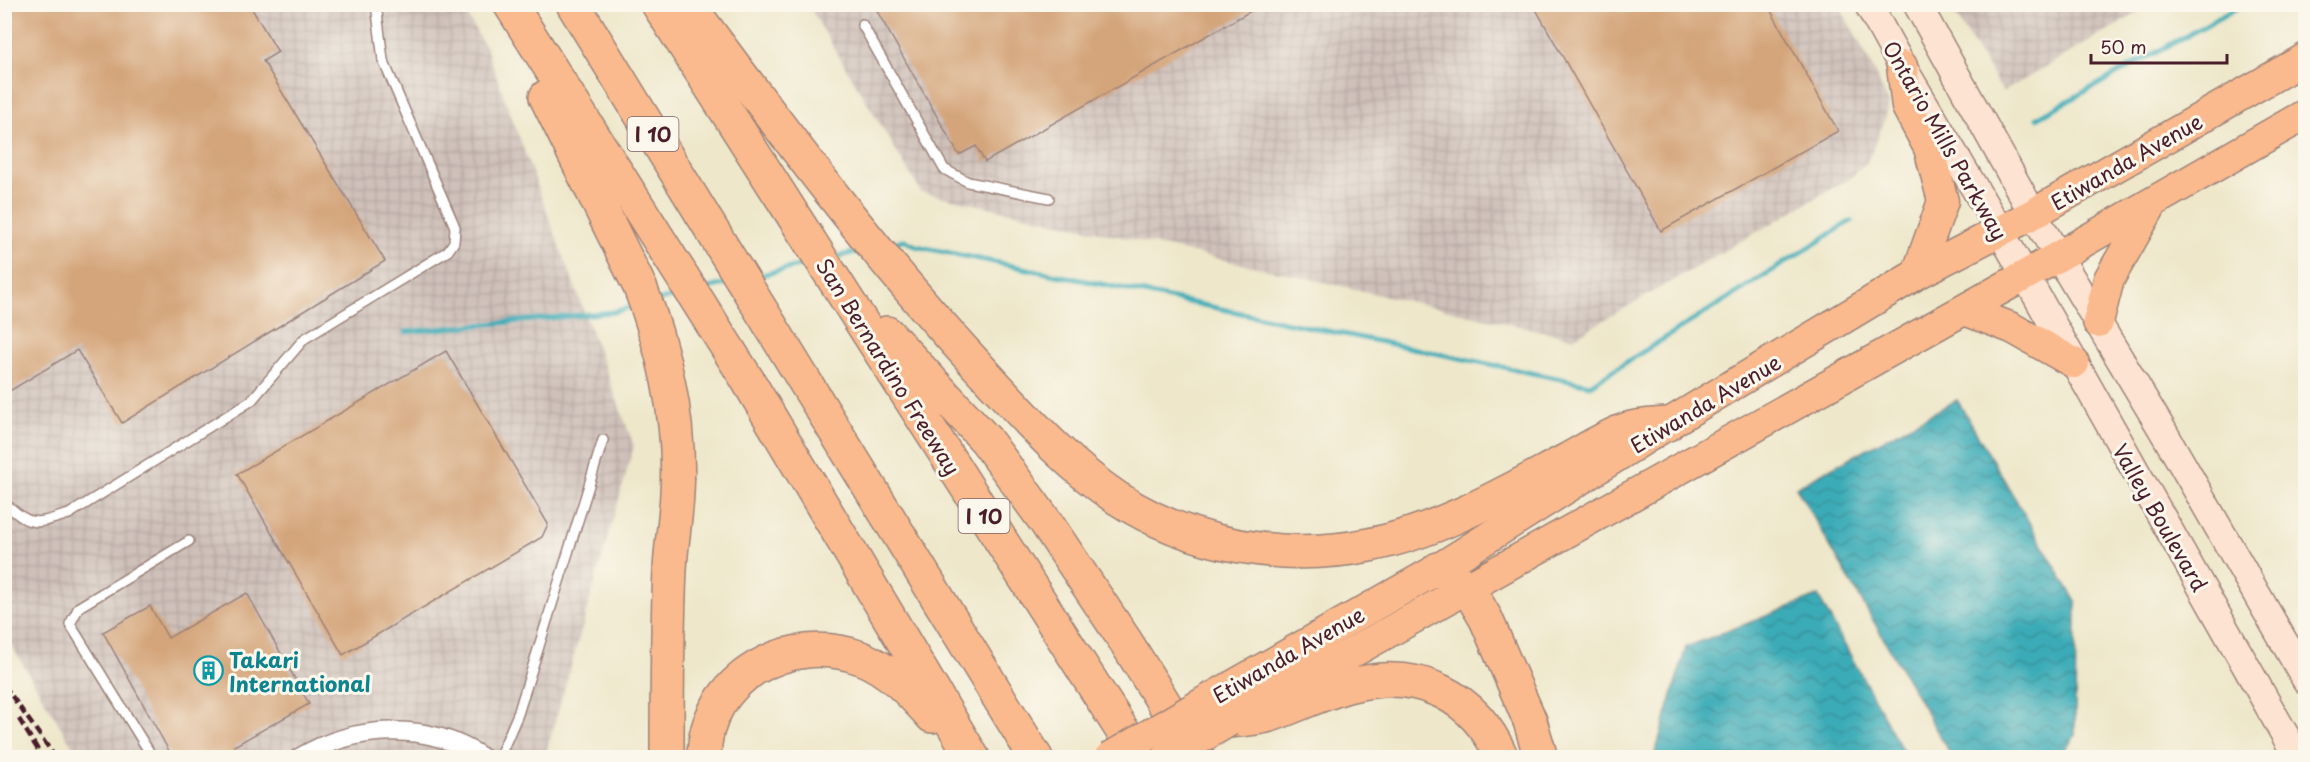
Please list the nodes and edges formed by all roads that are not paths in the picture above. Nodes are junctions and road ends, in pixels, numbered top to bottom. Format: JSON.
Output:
{"nodes":[{"id":1,"x":376,"y":4,"type":"edge"},
{"id":2,"x":494,"y":4,"type":"edge"},
{"id":3,"x":510,"y":4,"type":"edge"},
{"id":4,"x":573,"y":4,"type":"edge"},
{"id":5,"x":658,"y":4,"type":"edge"},
{"id":6,"x":688,"y":4,"type":"edge"},
{"id":7,"x":1868,"y":4,"type":"edge"},
{"id":8,"x":1917,"y":4,"type":"edge"},
{"id":9,"x":862,"y":24,"type":"dead end"},
{"id":10,"x":2306,"y":58,"type":"edge"},
{"id":11,"x":1902,"y":66,"type":"junction"},
{"id":12,"x":2306,"y":114,"type":"edge"},
{"id":13,"x":1049,"y":198,"type":"dead end"},
{"id":14,"x":2153,"y":202,"type":"junction"},
{"id":15,"x":2033,"y":214,"type":"junction"},
{"id":16,"x":2000,"y":231,"type":"junction"},
{"id":17,"x":2058,"y":256,"type":"junction"},
{"id":18,"x":831,"y":272,"type":"junction"},
{"id":19,"x":1917,"y":274,"type":"junction"},
{"id":20,"x":2024,"y":276,"type":"junction"},
{"id":21,"x":1965,"y":310,"type":"junction"},
{"id":22,"x":2098,"y":322,"type":"junction"},
{"id":23,"x":2074,"y":363,"type":"junction"},
{"id":24,"x":1668,"y":424,"type":"junction"},
{"id":25,"x":603,"y":440,"type":"dead end"},
{"id":26,"x":4,"y":502,"type":"edge"},
{"id":27,"x":189,"y":541,"type":"dead end"},
{"id":28,"x":1438,"y":569,"type":"junction"},
{"id":29,"x":1467,"y":587,"type":"junction"},
{"id":30,"x":2306,"y":680,"type":"edge"},
{"id":31,"x":1221,"y":709,"type":"junction"},
{"id":32,"x":153,"y":758,"type":"edge"},
{"id":33,"x":298,"y":758,"type":"edge"},
{"id":34,"x":483,"y":758,"type":"edge"},
{"id":35,"x":499,"y":758,"type":"edge"},
{"id":36,"x":667,"y":758,"type":"edge"},
{"id":37,"x":704,"y":758,"type":"edge"},
{"id":38,"x":962,"y":758,"type":"edge"},
{"id":39,"x":973,"y":758,"type":"edge"},
{"id":40,"x":1036,"y":758,"type":"edge"},
{"id":41,"x":1109,"y":758,"type":"edge"},
{"id":42,"x":1140,"y":758,"type":"edge"},
{"id":43,"x":1167,"y":758,"type":"edge"},
{"id":44,"x":1198,"y":758,"type":"edge"},
{"id":45,"x":1502,"y":758,"type":"edge"},
{"id":46,"x":1541,"y":758,"type":"edge"},
{"id":47,"x":2298,"y":758,"type":"edge"}],
"edges":[{"from":1,"to":26,"type":"lane"},
{"from":2,"to":36,"type":"highway"},
{"from":3,"to":39,"type":"highway"},
{"from":4,"to":40,"type":"highway","number":"I 10"},
{"from":5,"to":18,"type":"highway","name":"San Bernardino Freeway","number":"I 10"},
{"from":6,"to":24,"type":"highway"},
{"from":7,"to":11,"type":"main road","name":"Ontario Mills Parkway"},
{"from":8,"to":15,"type":"main road","name":"Ontario Mills Parkway"},
{"from":9,"to":13,"type":"lane"},
{"from":10,"to":15,"type":"main road","name":"Etiwanda Avenue"},
{"from":11,"to":16,"type":"main road","name":"Ontario Mills Parkway"},
{"from":11,"to":19,"type":"main road"},
{"from":12,"to":14,"type":"main road","name":"Etiwanda Avenue"},
{"from":14,"to":17,"type":"main road","name":"Etiwanda Avenue"},
{"from":14,"to":22,"type":"main road"},
{"from":15,"to":16,"type":"main road","name":"Etiwanda Avenue"},
{"from":15,"to":17,"type":"main road","name":"Ontario Mills Parkway"},
{"from":16,"to":19,"type":"main road","name":"Etiwanda Avenue"},
{"from":16,"to":20,"type":"main road","name":"Ontario Mills Parkway"},
{"from":17,"to":20,"type":"main road","name":"Etiwanda Avenue"},
{"from":17,"to":22,"type":"main road"},
{"from":18,"to":42,"type":"highway","name":"San Bernardino Freeway","number":"I 10"},
{"from":18,"to":44,"type":"highway"},
{"from":19,"to":24,"type":"main road","name":"Etiwanda Avenue"},
{"from":20,"to":21,"type":"main road","name":"Etiwanda Avenue"},
{"from":20,"to":23,"type":"main road","name":"Valley Boulevard"},
{"from":21,"to":23,"type":"main road"},
{"from":21,"to":29,"type":"main road","name":"Etiwanda Avenue"},
{"from":22,"to":30,"type":"main road"},
{"from":23,"to":47,"type":"main road","name":"Valley Boulevard"},
{"from":24,"to":28,"type":"main road","name":"Etiwanda Avenue"},
{"from":25,"to":35,"type":"lane"},
{"from":27,"to":32,"type":"lane"},
{"from":28,"to":29,"type":"highway"},
{"from":28,"to":31,"type":"main road","name":"Etiwanda Avenue"},
{"from":29,"to":31,"type":"main road","name":"Etiwanda Avenue"},
{"from":29,"to":46,"type":"highway"},
{"from":31,"to":41,"type":"main road","name":"Etiwanda Avenue","bridge":true},
{"from":31,"to":43,"type":"main road","name":"Etiwanda Avenue","bridge":true},
{"from":31,"to":45,"type":"highway"},
{"from":33,"to":34,"type":"street"},
{"from":37,"to":38,"type":"highway"}]}
